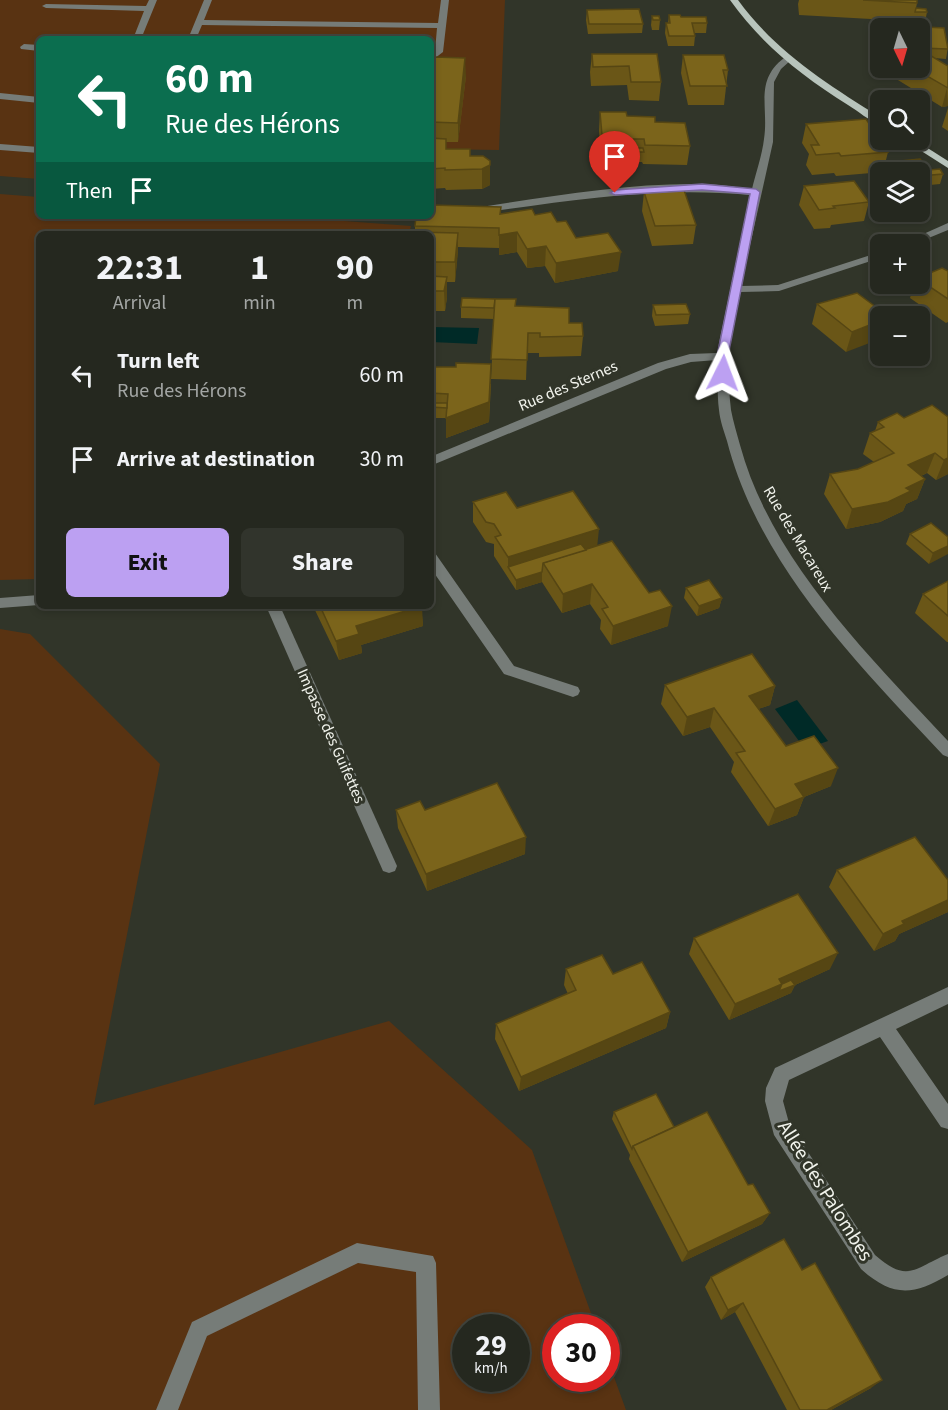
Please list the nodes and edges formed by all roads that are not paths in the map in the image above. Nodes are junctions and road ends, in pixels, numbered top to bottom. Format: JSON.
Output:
{"nodes":[{"id":1,"x":208,"y":0,"type":"edge"},
{"id":2,"x":445,"y":0,"type":"edge"},
{"id":3,"x":734,"y":0,"type":"edge"},
{"id":4,"x":152,"y":4,"type":"edge"},
{"id":5,"x":46,"y":6,"type":"dead end"},
{"id":6,"x":199,"y":22,"type":"junction"},
{"id":7,"x":442,"y":26,"type":"junction"},
{"id":8,"x":138,"y":36,"type":"edge"},
{"id":9,"x":193,"y":36,"type":"edge"},
{"id":10,"x":24,"y":47,"type":"dead end"},
{"id":11,"x":36,"y":48,"type":"edge"},
{"id":12,"x":434,"y":56,"type":"edge"},
{"id":13,"x":788,"y":60,"type":"junction"},
{"id":14,"x":0,"y":96,"type":"edge"},
{"id":15,"x":36,"y":100,"type":"edge"},
{"id":16,"x":870,"y":114,"type":"edge"},
{"id":17,"x":0,"y":147,"type":"edge"},
{"id":18,"x":36,"y":150,"type":"edge"},
{"id":19,"x":925,"y":150,"type":"edge"},
{"id":20,"x":948,"y":165,"type":"edge"},
{"id":21,"x":756,"y":192,"type":"junction"},
{"id":22,"x":466,"y":212,"type":"edge"},
{"id":23,"x":948,"y":226,"type":"edge"},
{"id":24,"x":929,"y":234,"type":"edge"},
{"id":25,"x":870,"y":258,"type":"edge"},
{"id":26,"x":735,"y":289,"type":"junction"},
{"id":27,"x":723,"y":356,"type":"junction"},
{"id":28,"x":434,"y":460,"type":"edge"},
{"id":29,"x":434,"y":562,"type":"edge"},
{"id":30,"x":36,"y":600,"type":"edge"},
{"id":31,"x":0,"y":603,"type":"edge"},
{"id":32,"x":274,"y":609,"type":"edge"},
{"id":33,"x":573,"y":691,"type":"dead end"},
{"id":34,"x":948,"y":751,"type":"edge"},
{"id":35,"x":389,"y":866,"type":"dead end"},
{"id":36,"x":948,"y":995,"type":"edge"},
{"id":37,"x":883,"y":1026,"type":"junction"},
{"id":38,"x":948,"y":1120,"type":"edge"},
{"id":39,"x":948,"y":1264,"type":"edge"},
{"id":40,"x":167,"y":1410,"type":"edge"},
{"id":41,"x":429,"y":1410,"type":"edge"}],
"edges":[{"from":1,"to":6,"type":"street"},
{"from":2,"to":7,"type":"street"},
{"from":3,"to":13,"type":"main road"},
{"from":4,"to":5,"type":"street"},
{"from":4,"to":8,"type":"street"},
{"from":6,"to":7,"type":"street"},
{"from":6,"to":9,"type":"street"},
{"from":7,"to":12,"type":"street"},
{"from":10,"to":11,"type":"street"},
{"from":13,"to":16,"type":"main road"},
{"from":13,"to":21,"type":"street","name":"Rue des Macareux"},
{"from":14,"to":15,"type":"street"},
{"from":17,"to":18,"type":"street"},
{"from":19,"to":20,"type":"main road"},
{"from":21,"to":22,"type":"street"},
{"from":21,"to":26,"type":"street","name":"Rue des Macareux"},
{"from":23,"to":24,"type":"street"},
{"from":25,"to":26,"type":"street"},
{"from":26,"to":27,"type":"street","name":"Rue des Macareux"},
{"from":27,"to":28,"type":"street","name":"Rue des Sternes"},
{"from":27,"to":34,"type":"street","name":"Rue des Macareux"},
{"from":29,"to":33,"type":"street"},
{"from":30,"to":31,"type":"street"},
{"from":32,"to":35,"type":"street","name":"Impasse des Guifettes"},
{"from":36,"to":37,"type":"street","name":"Allée des Palombes"},
{"from":37,"to":38,"type":"street"},
{"from":37,"to":39,"type":"street","name":"Allée des Palombes"},
{"from":40,"to":41,"type":"street"}]}
